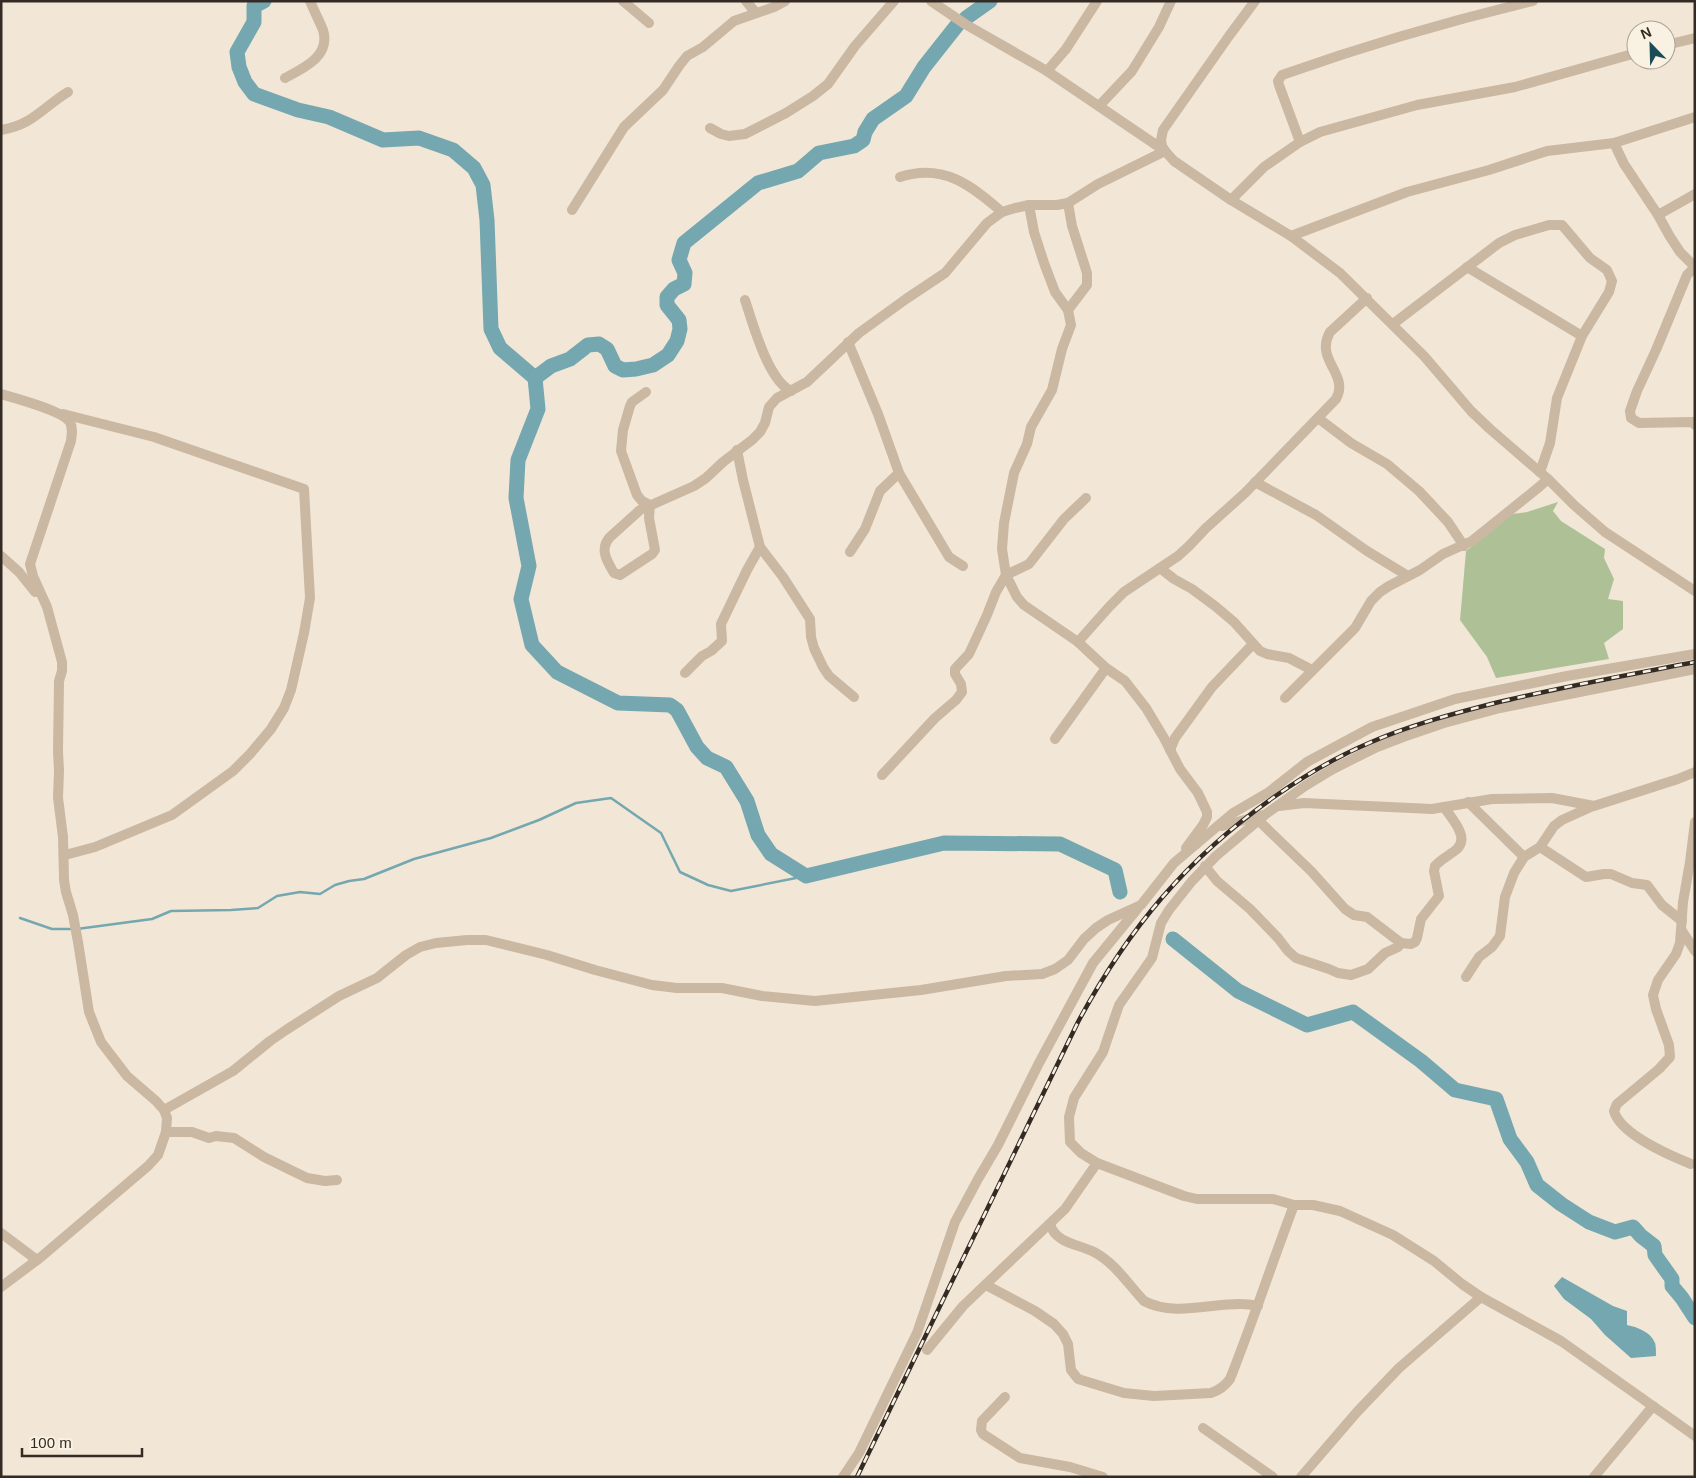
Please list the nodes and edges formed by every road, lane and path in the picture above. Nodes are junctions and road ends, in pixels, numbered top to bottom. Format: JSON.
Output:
{"nodes":[{"id":1,"x":310,"y":1,"type":"edge"},
{"id":2,"x":623,"y":1,"type":"edge"},
{"id":3,"x":746,"y":1,"type":"edge"},
{"id":4,"x":785,"y":1,"type":"edge"},
{"id":5,"x":894,"y":1,"type":"edge"},
{"id":6,"x":931,"y":1,"type":"edge"},
{"id":7,"x":1097,"y":1,"type":"edge"},
{"id":8,"x":1171,"y":1,"type":"edge"},
{"id":9,"x":1255,"y":1,"type":"edge"},
{"id":10,"x":1533,"y":1,"type":"edge"},
{"id":11,"x":756,"y":12,"type":"junction"},
{"id":12,"x":649,"y":23,"type":"dead end"},
{"id":13,"x":1695,"y":38,"type":"edge"},
{"id":14,"x":1676,"y":42,"type":"edge"},
{"id":15,"x":1626,"y":57,"type":"edge"},
{"id":16,"x":1047,"y":71,"type":"junction"},
{"id":17,"x":285,"y":78,"type":"dead end"},
{"id":18,"x":68,"y":92,"type":"dead end"},
{"id":19,"x":1099,"y":106,"type":"junction"},
{"id":20,"x":1695,"y":117,"type":"edge"},
{"id":21,"x":710,"y":128,"type":"dead end"},
{"id":22,"x":1,"y":130,"type":"edge"},
{"id":23,"x":1300,"y":142,"type":"junction"},
{"id":24,"x":1614,"y":144,"type":"junction"},
{"id":25,"x":1165,"y":151,"type":"junction"},
{"id":26,"x":900,"y":177,"type":"dead end"},
{"id":27,"x":1695,"y":194,"type":"edge"},
{"id":28,"x":1230,"y":200,"type":"junction"},
{"id":29,"x":1068,"y":203,"type":"junction"},
{"id":30,"x":1029,"y":205,"type":"junction"},
{"id":31,"x":572,"y":210,"type":"dead end"},
{"id":32,"x":1002,"y":212,"type":"junction"},
{"id":33,"x":1658,"y":215,"type":"junction"},
{"id":34,"x":1291,"y":236,"type":"junction"},
{"id":35,"x":1467,"y":267,"type":"junction"},
{"id":36,"x":1695,"y":267,"type":"edge"},
{"id":37,"x":1367,"y":298,"type":"junction"},
{"id":38,"x":745,"y":300,"type":"dead end"},
{"id":39,"x":1068,"y":310,"type":"junction"},
{"id":40,"x":1392,"y":324,"type":"junction"},
{"id":41,"x":1582,"y":336,"type":"junction"},
{"id":42,"x":848,"y":342,"type":"junction"},
{"id":43,"x":1,"y":389,"type":"edge"},
{"id":44,"x":790,"y":391,"type":"junction"},
{"id":45,"x":646,"y":392,"type":"dead end"},
{"id":46,"x":6,"y":396,"type":"edge"},
{"id":47,"x":60,"y":413,"type":"junction"},
{"id":48,"x":1318,"y":418,"type":"junction"},
{"id":49,"x":1695,"y":425,"type":"edge"},
{"id":50,"x":737,"y":450,"type":"junction"},
{"id":51,"x":899,"y":473,"type":"junction"},
{"id":52,"x":1544,"y":475,"type":"junction"},
{"id":53,"x":1255,"y":482,"type":"junction"},
{"id":54,"x":1086,"y":498,"type":"dead end"},
{"id":55,"x":650,"y":505,"type":"junction"},
{"id":56,"x":1464,"y":546,"type":"junction"},
{"id":57,"x":760,"y":547,"type":"junction"},
{"id":58,"x":850,"y":552,"type":"dead end"},
{"id":59,"x":1,"y":556,"type":"edge"},
{"id":60,"x":963,"y":566,"type":"dead end"},
{"id":61,"x":1160,"y":568,"type":"junction"},
{"id":62,"x":1006,"y":575,"type":"junction"},
{"id":63,"x":1408,"y":576,"type":"junction"},
{"id":64,"x":1695,"y":591,"type":"edge"},
{"id":65,"x":49,"y":617,"type":"junction"},
{"id":66,"x":1078,"y":642,"type":"junction"},
{"id":67,"x":1253,"y":644,"type":"junction"},
{"id":68,"x":1695,"y":654,"type":"edge"},
{"id":69,"x":1106,"y":668,"type":"junction"},
{"id":70,"x":1695,"y":669,"type":"edge"},
{"id":71,"x":1312,"y":670,"type":"junction"},
{"id":72,"x":685,"y":673,"type":"dead end"},
{"id":73,"x":854,"y":697,"type":"dead end"},
{"id":74,"x":1285,"y":698,"type":"dead end"},
{"id":75,"x":1055,"y":739,"type":"dead end"},
{"id":76,"x":1170,"y":750,"type":"junction"},
{"id":77,"x":1695,"y":772,"type":"edge"},
{"id":78,"x":882,"y":776,"type":"dead end"},
{"id":79,"x":1468,"y":802,"type":"junction"},
{"id":80,"x":1594,"y":806,"type":"junction"},
{"id":81,"x":1276,"y":807,"type":"junction"},
{"id":82,"x":1444,"y":807,"type":"junction"},
{"id":83,"x":1262,"y":817,"type":"junction"},
{"id":84,"x":1695,"y":822,"type":"edge"},
{"id":85,"x":1216,"y":828,"type":"junction"},
{"id":86,"x":1540,"y":847,"type":"junction"},
{"id":87,"x":65,"y":855,"type":"junction"},
{"id":88,"x":1524,"y":857,"type":"junction"},
{"id":89,"x":1174,"y":864,"type":"junction"},
{"id":90,"x":1205,"y":866,"type":"junction"},
{"id":91,"x":1141,"y":905,"type":"junction"},
{"id":92,"x":1682,"y":925,"type":"junction"},
{"id":93,"x":1401,"y":944,"type":"junction"},
{"id":94,"x":1695,"y":951,"type":"edge"},
{"id":95,"x":1466,"y":977,"type":"dead end"},
{"id":96,"x":164,"y":1110,"type":"junction"},
{"id":97,"x":166,"y":1132,"type":"junction"},
{"id":98,"x":1097,"y":1164,"type":"junction"},
{"id":99,"x":1691,"y":1164,"type":"dead end"},
{"id":100,"x":337,"y":1180,"type":"dead end"},
{"id":101,"x":1294,"y":1206,"type":"junction"},
{"id":102,"x":1050,"y":1224,"type":"junction"},
{"id":103,"x":1,"y":1233,"type":"edge"},
{"id":104,"x":37,"y":1260,"type":"junction"},
{"id":105,"x":986,"y":1285,"type":"junction"},
{"id":106,"x":1,"y":1288,"type":"edge"},
{"id":107,"x":1481,"y":1297,"type":"junction"},
{"id":108,"x":1258,"y":1306,"type":"junction"},
{"id":109,"x":927,"y":1350,"type":"dead end"},
{"id":110,"x":1006,"y":1397,"type":"dead end"},
{"id":111,"x":1653,"y":1406,"type":"junction"},
{"id":112,"x":1203,"y":1428,"type":"dead end"},
{"id":113,"x":1695,"y":1436,"type":"edge"},
{"id":114,"x":843,"y":1477,"type":"edge"},
{"id":115,"x":1103,"y":1477,"type":"edge"},
{"id":116,"x":1273,"y":1477,"type":"edge"},
{"id":117,"x":1301,"y":1477,"type":"edge"},
{"id":118,"x":1594,"y":1477,"type":"edge"}],
"edges":[{"from":1,"to":17,"type":"street"},
{"from":2,"to":12,"type":"street"},
{"from":3,"to":11,"type":"street"},
{"from":4,"to":11,"type":"street"},
{"from":5,"to":21,"type":"street"},
{"from":6,"to":16,"type":"street"},
{"from":7,"to":16,"type":"street"},
{"from":8,"to":19,"type":"street"},
{"from":9,"to":25,"type":"street"},
{"from":10,"to":23,"type":"street"},
{"from":11,"to":31,"type":"street"},
{"from":13,"to":14,"type":"street"},
{"from":15,"to":23,"type":"street"},
{"from":16,"to":19,"type":"street"},
{"from":18,"to":22,"type":"street"},
{"from":19,"to":25,"type":"street"},
{"from":20,"to":24,"type":"street"},
{"from":23,"to":28,"type":"street"},
{"from":24,"to":33,"type":"street"},
{"from":24,"to":34,"type":"street"},
{"from":25,"to":28,"type":"street"},
{"from":25,"to":29,"type":"street"},
{"from":26,"to":32,"type":"street"},
{"from":27,"to":33,"type":"street"},
{"from":28,"to":34,"type":"street"},
{"from":29,"to":30,"type":"street"},
{"from":29,"to":39,"type":"street"},
{"from":30,"to":32,"type":"street"},
{"from":30,"to":39,"type":"street"},
{"from":32,"to":42,"type":"street"},
{"from":33,"to":36,"type":"street"},
{"from":34,"to":37,"type":"street"},
{"from":35,"to":40,"type":"street"},
{"from":35,"to":41,"type":"street"},
{"from":35,"to":41,"type":"street"},
{"from":36,"to":49,"type":"street"},
{"from":37,"to":40,"type":"street"},
{"from":37,"to":48,"type":"street"},
{"from":38,"to":44,"type":"street"},
{"from":39,"to":62,"type":"street"},
{"from":40,"to":52,"type":"street"},
{"from":41,"to":52,"type":"street"},
{"from":42,"to":44,"type":"street"},
{"from":42,"to":51,"type":"street"},
{"from":43,"to":46,"type":"street"},
{"from":44,"to":50,"type":"street"},
{"from":45,"to":55,"type":"street"},
{"from":46,"to":47,"type":"street"},
{"from":47,"to":65,"type":"street"},
{"from":47,"to":87,"type":"street"},
{"from":48,"to":53,"type":"street"},
{"from":48,"to":56,"type":"street"},
{"from":50,"to":55,"type":"street"},
{"from":50,"to":57,"type":"street"},
{"from":51,"to":58,"type":"street"},
{"from":51,"to":60,"type":"street"},
{"from":52,"to":56,"type":"street"},
{"from":52,"to":64,"type":"street"},
{"from":53,"to":61,"type":"street"},
{"from":53,"to":63,"type":"street"},
{"from":54,"to":62,"type":"street"},
{"from":55,"to":55,"type":"street"},
{"from":56,"to":63,"type":"street"},
{"from":57,"to":72,"type":"street"},
{"from":57,"to":73,"type":"street"},
{"from":59,"to":65,"type":"street"},
{"from":61,"to":66,"type":"street"},
{"from":61,"to":67,"type":"street"},
{"from":62,"to":66,"type":"street"},
{"from":62,"to":78,"type":"street"},
{"from":63,"to":71,"type":"street"},
{"from":65,"to":87,"type":"street"},
{"from":66,"to":69,"type":"street"},
{"from":67,"to":71,"type":"street"},
{"from":67,"to":76,"type":"street"},
{"from":68,"to":85,"type":"street"},
{"from":69,"to":75,"type":"street"},
{"from":69,"to":76,"type":"street"},
{"from":70,"to":81,"type":"street"},
{"from":71,"to":74,"type":"street"},
{"from":76,"to":89,"type":"street"},
{"from":77,"to":80,"type":"street"},
{"from":79,"to":80,"type":"street"},
{"from":79,"to":82,"type":"street"},
{"from":79,"to":88,"type":"street"},
{"from":80,"to":86,"type":"street"},
{"from":81,"to":82,"type":"street"},
{"from":81,"to":83,"type":"street"},
{"from":82,"to":93,"type":"street"},
{"from":83,"to":85,"type":"street"},
{"from":83,"to":90,"type":"street"},
{"from":83,"to":93,"type":"street"},
{"from":84,"to":92,"type":"street"},
{"from":85,"to":89,"type":"street"},
{"from":86,"to":88,"type":"street"},
{"from":86,"to":92,"type":"street"},
{"from":87,"to":96,"type":"street"},
{"from":88,"to":95,"type":"street"},
{"from":89,"to":91,"type":"street"},
{"from":90,"to":93,"type":"street"},
{"from":90,"to":98,"type":"street"},
{"from":91,"to":96,"type":"street"},
{"from":91,"to":114,"type":"street"},
{"from":92,"to":94,"type":"street"},
{"from":92,"to":99,"type":"street"},
{"from":96,"to":97,"type":"street"},
{"from":97,"to":100,"type":"street"},
{"from":97,"to":104,"type":"street"},
{"from":98,"to":101,"type":"street"},
{"from":98,"to":102,"type":"street"},
{"from":101,"to":107,"type":"street"},
{"from":101,"to":108,"type":"street"},
{"from":102,"to":105,"type":"street"},
{"from":102,"to":108,"type":"street"},
{"from":103,"to":104,"type":"street"},
{"from":104,"to":106,"type":"street"},
{"from":105,"to":108,"type":"street"},
{"from":105,"to":109,"type":"street"},
{"from":107,"to":111,"type":"street"},
{"from":107,"to":117,"type":"street"},
{"from":110,"to":115,"type":"street"},
{"from":111,"to":113,"type":"street"},
{"from":111,"to":118,"type":"street"},
{"from":112,"to":116,"type":"street"}]}
